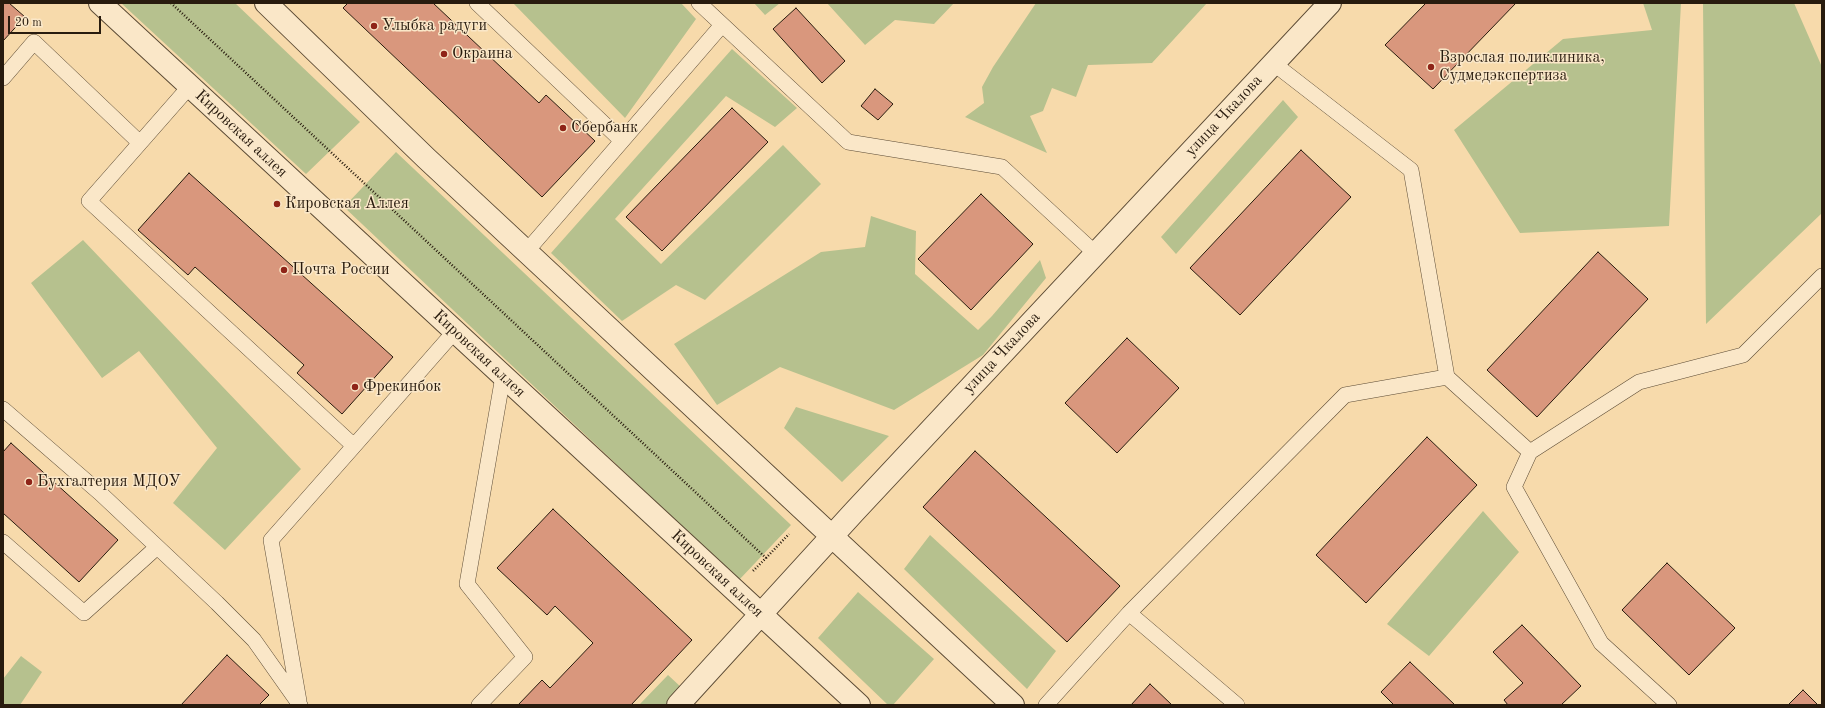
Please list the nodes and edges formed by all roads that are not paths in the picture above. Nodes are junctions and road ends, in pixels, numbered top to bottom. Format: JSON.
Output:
{"nodes":[{"id":1,"x":100,"y":3,"type":"edge"},
{"id":2,"x":266,"y":3,"type":"edge"},
{"id":3,"x":477,"y":3,"type":"edge"},
{"id":4,"x":699,"y":3,"type":"edge"},
{"id":5,"x":1330,"y":3,"type":"edge"},
{"id":6,"x":722,"y":25,"type":"junction"},
{"id":7,"x":1273,"y":63,"type":"junction"},
{"id":8,"x":3,"y":78,"type":"edge"},
{"id":9,"x":190,"y":86,"type":"junction"},
{"id":10,"x":622,"y":140,"type":"junction"},
{"id":11,"x":140,"y":143,"type":"junction"},
{"id":12,"x":526,"y":252,"type":"junction"},
{"id":13,"x":1095,"y":253,"type":"junction"},
{"id":14,"x":1822,"y":276,"type":"edge"},
{"id":15,"x":455,"y":331,"type":"junction"},
{"id":16,"x":503,"y":376,"type":"junction"},
{"id":17,"x":1447,"y":377,"type":"junction"},
{"id":18,"x":3,"y":409,"type":"edge"},
{"id":19,"x":354,"y":446,"type":"junction"},
{"id":20,"x":1530,"y":452,"type":"junction"},
{"id":21,"x":832,"y":537,"type":"junction"},
{"id":22,"x":3,"y":542,"type":"edge"},
{"id":23,"x":156,"y":548,"type":"junction"},
{"id":24,"x":1129,"y":613,"type":"junction"},
{"id":25,"x":760,"y":614,"type":"junction"},
{"id":26,"x":300,"y":704,"type":"edge"},
{"id":27,"x":479,"y":705,"type":"edge"},
{"id":28,"x":678,"y":705,"type":"edge"},
{"id":29,"x":859,"y":705,"type":"edge"},
{"id":30,"x":1013,"y":705,"type":"edge"},
{"id":31,"x":1046,"y":705,"type":"edge"},
{"id":32,"x":1237,"y":705,"type":"edge"},
{"id":33,"x":1669,"y":705,"type":"edge"}],
"edges":[{"from":1,"to":9,"type":"street","name":"Кировская аллея"},
{"from":2,"to":12,"type":"street"},
{"from":3,"to":10,"type":"lane"},
{"from":4,"to":6,"type":"lane"},
{"from":5,"to":7,"type":"street","name":"улица Чкалова"},
{"from":6,"to":10,"type":"lane"},
{"from":6,"to":13,"type":"lane"},
{"from":7,"to":13,"type":"street","name":"улица Чкалова"},
{"from":7,"to":17,"type":"lane"},
{"from":8,"to":11,"type":"lane"},
{"from":9,"to":11,"type":"lane"},
{"from":9,"to":15,"type":"street","name":"Кировская аллея"},
{"from":10,"to":12,"type":"lane"},
{"from":11,"to":19,"type":"lane"},
{"from":12,"to":21,"type":"street"},
{"from":13,"to":21,"type":"street","name":"улица Чкалова"},
{"from":14,"to":20,"type":"lane"},
{"from":15,"to":16,"type":"street","name":"Кировская аллея"},
{"from":15,"to":19,"type":"lane"},
{"from":16,"to":25,"type":"street","name":"Кировская аллея"},
{"from":16,"to":27,"type":"lane"},
{"from":17,"to":20,"type":"lane"},
{"from":17,"to":24,"type":"lane"},
{"from":18,"to":23,"type":"lane"},
{"from":19,"to":26,"type":"lane"},
{"from":20,"to":33,"type":"lane"},
{"from":21,"to":25,"type":"street","name":"улица Чкалова"},
{"from":21,"to":30,"type":"street"},
{"from":22,"to":23,"type":"lane"},
{"from":23,"to":26,"type":"lane"},
{"from":24,"to":31,"type":"lane"},
{"from":24,"to":32,"type":"lane"},
{"from":25,"to":28,"type":"street","name":"улица Чкалова"},
{"from":25,"to":29,"type":"street","name":"Кировская аллея"}]}
